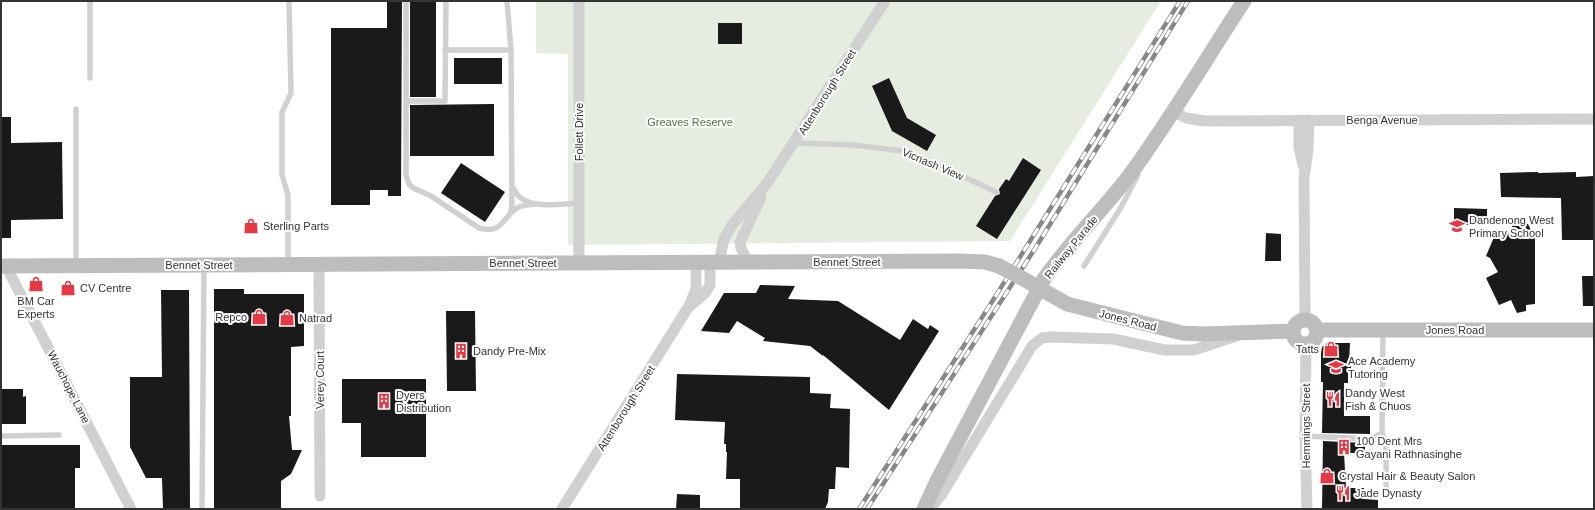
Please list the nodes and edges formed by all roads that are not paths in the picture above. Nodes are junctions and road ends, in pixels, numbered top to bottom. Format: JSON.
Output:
{"nodes":[{"id":1,"x":90,"y":1,"type":"edge"},
{"id":2,"x":289,"y":1,"type":"edge"},
{"id":3,"x":406,"y":1,"type":"edge"},
{"id":4,"x":446,"y":1,"type":"edge"},
{"id":5,"x":507,"y":1,"type":"edge"},
{"id":6,"x":579,"y":1,"type":"edge"},
{"id":7,"x":885,"y":1,"type":"edge"},
{"id":8,"x":1244,"y":1,"type":"edge"},
{"id":9,"x":446,"y":50,"type":"junction"},
{"id":10,"x":511,"y":50,"type":"junction"},
{"id":11,"x":90,"y":78,"type":"dead end"},
{"id":12,"x":406,"y":100,"type":"junction"},
{"id":13,"x":76,"y":109,"type":"dead end"},
{"id":14,"x":1173,"y":111,"type":"junction"},
{"id":15,"x":1594,"y":119,"type":"edge"},
{"id":16,"x":1304,"y":120,"type":"junction"},
{"id":17,"x":1158,"y":134,"type":"junction"},
{"id":18,"x":795,"y":143,"type":"junction"},
{"id":19,"x":768,"y":182,"type":"junction"},
{"id":20,"x":512,"y":183,"type":"junction"},
{"id":21,"x":996,"y":192,"type":"dead end"},
{"id":22,"x":578,"y":203,"type":"junction"},
{"id":23,"x":535,"y":204,"type":"junction"},
{"id":24,"x":504,"y":222,"type":"junction"},
{"id":25,"x":709,"y":262,"type":"junction"},
{"id":26,"x":748,"y":262,"type":"junction"},
{"id":27,"x":578,"y":263,"type":"junction"},
{"id":28,"x":288,"y":264,"type":"junction"},
{"id":29,"x":320,"y":264,"type":"junction"},
{"id":30,"x":76,"y":265,"type":"junction"},
{"id":31,"x":204,"y":265,"type":"junction"},
{"id":32,"x":4,"y":266,"type":"edge"},
{"id":33,"x":1084,"y":266,"type":"dead end"},
{"id":34,"x":1039,"y":288,"type":"junction"},
{"id":35,"x":1305,"y":320,"type":"junction"},
{"id":36,"x":1317,"y":330,"type":"junction"},
{"id":37,"x":1383,"y":330,"type":"junction"},
{"id":38,"x":1594,"y":330,"type":"edge"},
{"id":39,"x":1293,"y":331,"type":"junction"},
{"id":40,"x":1246,"y":333,"type":"junction"},
{"id":41,"x":1306,"y":344,"type":"junction"},
{"id":42,"x":1382,"y":433,"type":"junction"},
{"id":43,"x":59,"y":435,"type":"dead end"},
{"id":44,"x":1,"y":436,"type":"edge"},
{"id":45,"x":1305,"y":436,"type":"junction"},
{"id":46,"x":1386,"y":492,"type":"dead end"},
{"id":47,"x":320,"y":496,"type":"dead end"},
{"id":48,"x":131,"y":509,"type":"edge"},
{"id":49,"x":202,"y":509,"type":"edge"},
{"id":50,"x":562,"y":509,"type":"edge"},
{"id":51,"x":924,"y":509,"type":"edge"},
{"id":52,"x":930,"y":509,"type":"edge"},
{"id":53,"x":1307,"y":509,"type":"edge"}],
"edges":[{"from":1,"to":11,"type":"lane"},
{"from":2,"to":28,"type":"lane"},
{"from":3,"to":12,"type":"lane"},
{"from":4,"to":9,"type":"lane"},
{"from":5,"to":10,"type":"lane"},
{"from":6,"to":22,"type":"street","name":"Follett Drive"},
{"from":7,"to":18,"type":"street","name":"Attenborough Street"},
{"from":8,"to":14,"type":"main road","name":"Railway Parade"},
{"from":9,"to":10,"type":"lane"},
{"from":9,"to":12,"type":"lane"},
{"from":10,"to":20,"type":"lane"},
{"from":12,"to":24,"type":"lane"},
{"from":13,"to":30,"type":"lane"},
{"from":14,"to":16,"type":"street","name":"Benga Avenue"},
{"from":14,"to":17,"type":"main road","name":"Railway Parade"},
{"from":15,"to":16,"type":"street","name":"Benga Avenue"},
{"from":16,"to":35,"type":"street"},
{"from":17,"to":33,"type":"lane"},
{"from":17,"to":34,"type":"main road","name":"Railway Parade"},
{"from":18,"to":19,"type":"street","name":"Attenborough Street"},
{"from":18,"to":21,"type":"lane","name":"Vicnash View"},
{"from":19,"to":25,"type":"street","name":"Attenborough Street"},
{"from":19,"to":26,"type":"street","name":"Attenborough Street"},
{"from":20,"to":23,"type":"lane"},
{"from":20,"to":24,"type":"lane"},
{"from":22,"to":23,"type":"lane"},
{"from":22,"to":27,"type":"street","name":"Follett Drive"},
{"from":23,"to":24,"type":"lane"},
{"from":25,"to":26,"type":"main road","name":"Bennet Street"},
{"from":25,"to":27,"type":"main road","name":"Bennet Street"},
{"from":25,"to":50,"type":"street","name":"Attenborough Street"},
{"from":26,"to":34,"type":"main road","name":"Bennet Street","bridge":true},
{"from":27,"to":29,"type":"main road","name":"Bennet Street"},
{"from":28,"to":29,"type":"main road","name":"Bennet Street"},
{"from":28,"to":31,"type":"main road","name":"Bennet Street"},
{"from":29,"to":47,"type":"street","name":"Verey Court"},
{"from":30,"to":31,"type":"main road","name":"Bennet Street"},
{"from":30,"to":32,"type":"main road","name":"Bennet Street"},
{"from":31,"to":49,"type":"lane"},
{"from":32,"to":48,"type":"street","name":"Wauchope Lane"},
{"from":34,"to":40,"type":"main road","name":"Jones Road"},
{"from":34,"to":51,"type":"main road","name":"Railway Parade"},
{"from":35,"to":36,"type":"main road"},
{"from":35,"to":39,"type":"main road"},
{"from":36,"to":37,"type":"main road","name":"Jones Road"},
{"from":36,"to":41,"type":"main road"},
{"from":37,"to":38,"type":"main road","name":"Jones Road"},
{"from":37,"to":42,"type":"lane"},
{"from":39,"to":40,"type":"main road","name":"Jones Road"},
{"from":39,"to":41,"type":"main road"},
{"from":40,"to":52,"type":"street"},
{"from":41,"to":45,"type":"street","name":"Hemmings Street"},
{"from":42,"to":45,"type":"lane"},
{"from":42,"to":46,"type":"lane"},
{"from":43,"to":44,"type":"lane"},
{"from":45,"to":53,"type":"street","name":"Hemmings Street"}]}
